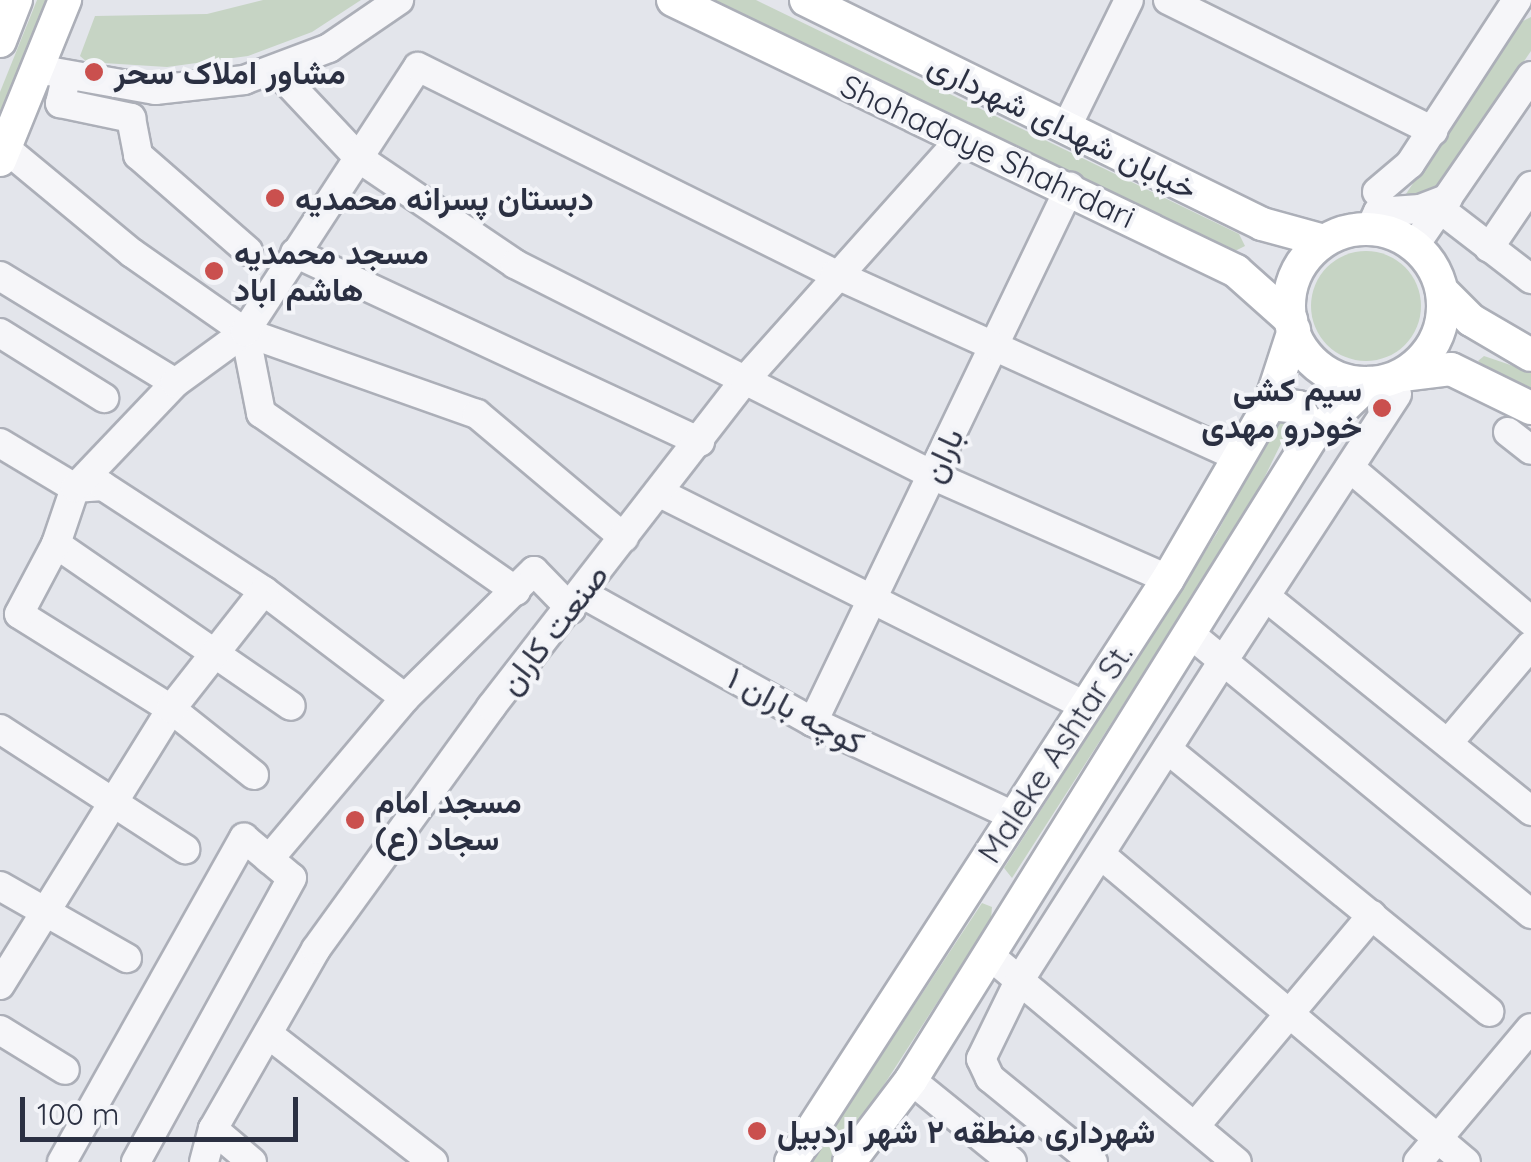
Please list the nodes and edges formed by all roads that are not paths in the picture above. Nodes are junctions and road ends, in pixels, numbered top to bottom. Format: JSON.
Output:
{"nodes":[{"id":1,"x":16,"y":0,"type":"edge"},
{"id":2,"x":65,"y":0,"type":"edge"},
{"id":3,"x":399,"y":0,"type":"edge"},
{"id":4,"x":672,"y":0,"type":"edge"},
{"id":5,"x":806,"y":0,"type":"edge"},
{"id":6,"x":1129,"y":0,"type":"edge"},
{"id":7,"x":1168,"y":0,"type":"edge"},
{"id":8,"x":1519,"y":0,"type":"edge"},
{"id":9,"x":1531,"y":4,"type":"edge"},
{"id":10,"x":0,"y":41,"type":"edge"},
{"id":11,"x":276,"y":70,"type":"junction"},
{"id":12,"x":51,"y":73,"type":"junction"},
{"id":13,"x":1531,"y":76,"type":"edge"},
{"id":14,"x":1067,"y":126,"type":"junction"},
{"id":15,"x":1433,"y":131,"type":"junction"},
{"id":16,"x":961,"y":138,"type":"junction"},
{"id":17,"x":2,"y":154,"type":"edge"},
{"id":18,"x":360,"y":159,"type":"junction"},
{"id":19,"x":1531,"y":186,"type":"edge"},
{"id":20,"x":1070,"y":187,"type":"junction"},
{"id":21,"x":1377,"y":192,"type":"dead end"},
{"id":22,"x":1444,"y":203,"type":"junction"},
{"id":23,"x":1262,"y":224,"type":"junction"},
{"id":24,"x":1370,"y":228,"type":"junction"},
{"id":25,"x":1324,"y":241,"type":"junction"},
{"id":26,"x":1414,"y":245,"type":"junction"},
{"id":27,"x":1490,"y":248,"type":"junction"},
{"id":28,"x":248,"y":250,"type":"dead end"},
{"id":29,"x":295,"y":253,"type":"junction"},
{"id":30,"x":1236,"y":271,"type":"junction"},
{"id":31,"x":835,"y":274,"type":"junction"},
{"id":32,"x":0,"y":276,"type":"edge"},
{"id":33,"x":1531,"y":279,"type":"edge"},
{"id":34,"x":1442,"y":290,"type":"junction"},
{"id":35,"x":1293,"y":325,"type":"junction"},
{"id":36,"x":1487,"y":331,"type":"junction"},
{"id":37,"x":244,"y":332,"type":"junction"},
{"id":38,"x":0,"y":334,"type":"edge"},
{"id":39,"x":993,"y":348,"type":"junction"},
{"id":40,"x":1531,"y":354,"type":"edge"},
{"id":41,"x":1470,"y":377,"type":"junction"},
{"id":42,"x":745,"y":380,"type":"junction"},
{"id":43,"x":175,"y":383,"type":"junction"},
{"id":44,"x":1387,"y":385,"type":"junction"},
{"id":45,"x":104,"y":398,"type":"dead end"},
{"id":46,"x":1270,"y":404,"type":"junction"},
{"id":47,"x":1531,"y":408,"type":"edge"},
{"id":48,"x":1508,"y":432,"type":"dead end"},
{"id":49,"x":1313,"y":434,"type":"junction"},
{"id":50,"x":700,"y":442,"type":"junction"},
{"id":51,"x":0,"y":443,"type":"edge"},
{"id":52,"x":1531,"y":450,"type":"edge"},
{"id":53,"x":1239,"y":457,"type":"junction"},
{"id":54,"x":1350,"y":468,"type":"junction"},
{"id":55,"x":932,"y":475,"type":"junction"},
{"id":56,"x":75,"y":488,"type":"junction"},
{"id":57,"x":662,"y":494,"type":"junction"},
{"id":58,"x":624,"y":538,"type":"junction"},
{"id":59,"x":56,"y":544,"type":"junction"},
{"id":60,"x":1168,"y":578,"type":"junction"},
{"id":61,"x":264,"y":591,"type":"junction"},
{"id":62,"x":516,"y":591,"type":"junction"},
{"id":63,"x":1266,"y":597,"type":"junction"},
{"id":64,"x":577,"y":602,"type":"junction"},
{"id":65,"x":872,"y":602,"type":"junction"},
{"id":66,"x":1531,"y":620,"type":"edge"},
{"id":67,"x":1190,"y":633,"type":"junction"},
{"id":68,"x":1531,"y":645,"type":"edge"},
{"id":69,"x":214,"y":650,"type":"junction"},
{"id":70,"x":1227,"y":655,"type":"junction"},
{"id":71,"x":405,"y":698,"type":"junction"},
{"id":72,"x":291,"y":706,"type":"dead end"},
{"id":73,"x":1086,"y":706,"type":"junction"},
{"id":74,"x":171,"y":708,"type":"junction"},
{"id":75,"x":812,"y":722,"type":"junction"},
{"id":76,"x":0,"y":729,"type":"edge"},
{"id":77,"x":1448,"y":743,"type":"junction"},
{"id":78,"x":1167,"y":749,"type":"junction"},
{"id":79,"x":254,"y":776,"type":"dead end"},
{"id":80,"x":112,"y":797,"type":"junction"},
{"id":81,"x":1531,"y":811,"type":"edge"},
{"id":82,"x":1014,"y":816,"type":"junction"},
{"id":83,"x":185,"y":849,"type":"dead end"},
{"id":84,"x":1102,"y":855,"type":"junction"},
{"id":85,"x":268,"y":858,"type":"junction"},
{"id":86,"x":972,"y":881,"type":"junction"},
{"id":87,"x":0,"y":886,"type":"edge"},
{"id":88,"x":1017,"y":910,"type":"junction"},
{"id":89,"x":42,"y":914,"type":"junction"},
{"id":90,"x":1531,"y":914,"type":"edge"},
{"id":91,"x":1372,"y":915,"type":"junction"},
{"id":92,"x":988,"y":955,"type":"junction"},
{"id":93,"x":127,"y":958,"type":"dead end"},
{"id":94,"x":1019,"y":981,"type":"junction"},
{"id":95,"x":0,"y":984,"type":"edge"},
{"id":96,"x":1290,"y":1012,"type":"junction"},
{"id":97,"x":1489,"y":1012,"type":"dead end"},
{"id":98,"x":1531,"y":1028,"type":"edge"},
{"id":99,"x":0,"y":1030,"type":"edge"},
{"id":100,"x":268,"y":1034,"type":"junction"},
{"id":101,"x":65,"y":1070,"type":"dead end"},
{"id":102,"x":911,"y":1080,"type":"junction"},
{"id":103,"x":1196,"y":1125,"type":"junction"},
{"id":104,"x":213,"y":1129,"type":"junction"},
{"id":105,"x":1438,"y":1138,"type":"junction"},
{"id":106,"x":62,"y":1162,"type":"edge"},
{"id":107,"x":136,"y":1162,"type":"edge"},
{"id":108,"x":204,"y":1162,"type":"edge"},
{"id":109,"x":252,"y":1162,"type":"edge"},
{"id":110,"x":433,"y":1162,"type":"edge"},
{"id":111,"x":791,"y":1162,"type":"edge"},
{"id":112,"x":849,"y":1162,"type":"edge"},
{"id":113,"x":1012,"y":1162,"type":"edge"},
{"id":114,"x":1093,"y":1162,"type":"edge"},
{"id":115,"x":1238,"y":1162,"type":"edge"},
{"id":116,"x":1418,"y":1162,"type":"edge"},
{"id":117,"x":1466,"y":1162,"type":"edge"}],
"edges":[{"from":1,"to":10,"type":"main road"},
{"from":2,"to":12,"type":"main road"},
{"from":3,"to":11,"type":"street"},
{"from":4,"to":16,"type":"main road","name":"Shohadaye Shahrdari"},
{"from":5,"to":14,"type":"main road","name":"خیابان شهدای شهرداری"},
{"from":6,"to":14,"type":"street"},
{"from":7,"to":15,"type":"street"},
{"from":8,"to":9,"type":"street"},
{"from":8,"to":15,"type":"street"},
{"from":11,"to":12,"type":"street"},
{"from":11,"to":18,"type":"street"},
{"from":12,"to":17,"type":"main road"},
{"from":12,"to":28,"type":"street"},
{"from":13,"to":22,"type":"street"},
{"from":14,"to":23,"type":"main road","name":"خیابان شهدای شهرداری"},
{"from":15,"to":21,"type":"street"},
{"from":16,"to":20,"type":"main road","name":"Shohadaye Shahrdari"},
{"from":16,"to":31,"type":"street","name":"صنعت کاران"},
{"from":17,"to":37,"type":"street"},
{"from":18,"to":29,"type":"street"},
{"from":18,"to":31,"type":"street"},
{"from":18,"to":42,"type":"street"},
{"from":19,"to":27,"type":"street"},
{"from":20,"to":30,"type":"main road","name":"Shohadaye Shahrdari"},
{"from":20,"to":39,"type":"street","name":"باران"},
{"from":22,"to":24,"type":"street"},
{"from":22,"to":26,"type":"street"},
{"from":22,"to":27,"type":"street"},
{"from":23,"to":25,"type":"main road","name":"خیابان شهدای شهرداری"},
{"from":23,"to":30,"type":"main road"},
{"from":24,"to":25,"type":"main road"},
{"from":24,"to":26,"type":"main road"},
{"from":25,"to":35,"type":"main road"},
{"from":26,"to":34,"type":"main road"},
{"from":27,"to":33,"type":"street"},
{"from":29,"to":37,"type":"street"},
{"from":29,"to":50,"type":"street"},
{"from":30,"to":35,"type":"main road","name":"Shohadaye Shahrdari"},
{"from":31,"to":39,"type":"street"},
{"from":31,"to":42,"type":"street","name":"صنعت کاران"},
{"from":32,"to":43,"type":"street"},
{"from":34,"to":36,"type":"main road"},
{"from":34,"to":44,"type":"main road"},
{"from":35,"to":44,"type":"main road"},
{"from":35,"to":46,"type":"main road","name":"Maleke Ashtar St."},
{"from":36,"to":40,"type":"main road"},
{"from":36,"to":41,"type":"main road"},
{"from":37,"to":43,"type":"street"},
{"from":37,"to":58,"type":"street"},
{"from":37,"to":62,"type":"street"},
{"from":38,"to":45,"type":"street"},
{"from":39,"to":53,"type":"street"},
{"from":39,"to":55,"type":"street","name":"باران"},
{"from":41,"to":44,"type":"main road"},
{"from":41,"to":47,"type":"main road"},
{"from":42,"to":50,"type":"street","name":"صنعت کاران"},
{"from":42,"to":55,"type":"street"},
{"from":43,"to":56,"type":"street"},
{"from":44,"to":49,"type":"main road","name":"Maleke Ashtar St."},
{"from":44,"to":54,"type":"street"},
{"from":46,"to":49,"type":"main road"},
{"from":46,"to":53,"type":"main road","name":"Maleke Ashtar St."},
{"from":48,"to":52,"type":"street"},
{"from":49,"to":67,"type":"main road","name":"Maleke Ashtar St."},
{"from":50,"to":57,"type":"street","name":"صنعت کاران"},
{"from":51,"to":56,"type":"street"},
{"from":53,"to":60,"type":"main road","name":"Maleke Ashtar St."},
{"from":54,"to":63,"type":"street"},
{"from":54,"to":66,"type":"street"},
{"from":55,"to":60,"type":"street"},
{"from":55,"to":65,"type":"street","name":"باران"},
{"from":56,"to":59,"type":"street"},
{"from":56,"to":61,"type":"street"},
{"from":57,"to":58,"type":"street","name":"صنعت کاران"},
{"from":57,"to":65,"type":"street"},
{"from":58,"to":64,"type":"street","name":"صنعت کاران"},
{"from":59,"to":69,"type":"street"},
{"from":59,"to":74,"type":"street"},
{"from":60,"to":73,"type":"main road","name":"Maleke Ashtar St."},
{"from":61,"to":69,"type":"street"},
{"from":61,"to":71,"type":"street"},
{"from":62,"to":64,"type":"street","name":"کوچه باران ۱"},
{"from":62,"to":71,"type":"street"},
{"from":63,"to":70,"type":"street"},
{"from":63,"to":77,"type":"street"},
{"from":64,"to":75,"type":"street","name":"کوچه باران ۱"},
{"from":64,"to":100,"type":"street","name":"صنعت کاران"},
{"from":65,"to":73,"type":"street"},
{"from":65,"to":75,"type":"street","name":"باران"},
{"from":67,"to":70,"type":"street"},
{"from":67,"to":88,"type":"main road","name":"Maleke Ashtar St."},
{"from":68,"to":77,"type":"street"},
{"from":69,"to":72,"type":"street"},
{"from":69,"to":74,"type":"street"},
{"from":70,"to":78,"type":"street"},
{"from":70,"to":90,"type":"street"},
{"from":71,"to":85,"type":"street"},
{"from":73,"to":82,"type":"main road","name":"Maleke Ashtar St."},
{"from":74,"to":79,"type":"street"},
{"from":74,"to":80,"type":"street"},
{"from":75,"to":82,"type":"street","name":"کوچه باران ۱"},
{"from":76,"to":80,"type":"street"},
{"from":77,"to":81,"type":"street"},
{"from":78,"to":84,"type":"street"},
{"from":78,"to":91,"type":"street"},
{"from":80,"to":83,"type":"street"},
{"from":80,"to":89,"type":"street"},
{"from":82,"to":86,"type":"main road","name":"Maleke Ashtar St."},
{"from":84,"to":94,"type":"street"},
{"from":84,"to":96,"type":"street"},
{"from":85,"to":106,"type":"street"},
{"from":85,"to":107,"type":"street"},
{"from":86,"to":88,"type":"main road"},
{"from":86,"to":111,"type":"main road","name":"Maleke Ashtar St."},
{"from":87,"to":89,"type":"street"},
{"from":88,"to":92,"type":"main road","name":"Maleke Ashtar St."},
{"from":89,"to":93,"type":"street"},
{"from":89,"to":95,"type":"street"},
{"from":91,"to":96,"type":"street"},
{"from":91,"to":97,"type":"street"},
{"from":92,"to":94,"type":"street"},
{"from":92,"to":102,"type":"main road","name":"Maleke Ashtar St."},
{"from":94,"to":103,"type":"street"},
{"from":94,"to":114,"type":"street"},
{"from":96,"to":103,"type":"street"},
{"from":96,"to":105,"type":"street"},
{"from":98,"to":105,"type":"street"},
{"from":99,"to":101,"type":"street"},
{"from":100,"to":104,"type":"street","name":"صنعت کاران"},
{"from":100,"to":110,"type":"street"},
{"from":102,"to":112,"type":"main road","name":"Maleke Ashtar St."},
{"from":102,"to":113,"type":"street"},
{"from":103,"to":115,"type":"street"},
{"from":104,"to":108,"type":"street","name":"صنعت کاران"},
{"from":104,"to":109,"type":"street"},
{"from":105,"to":116,"type":"street"},
{"from":105,"to":117,"type":"street"}]}
